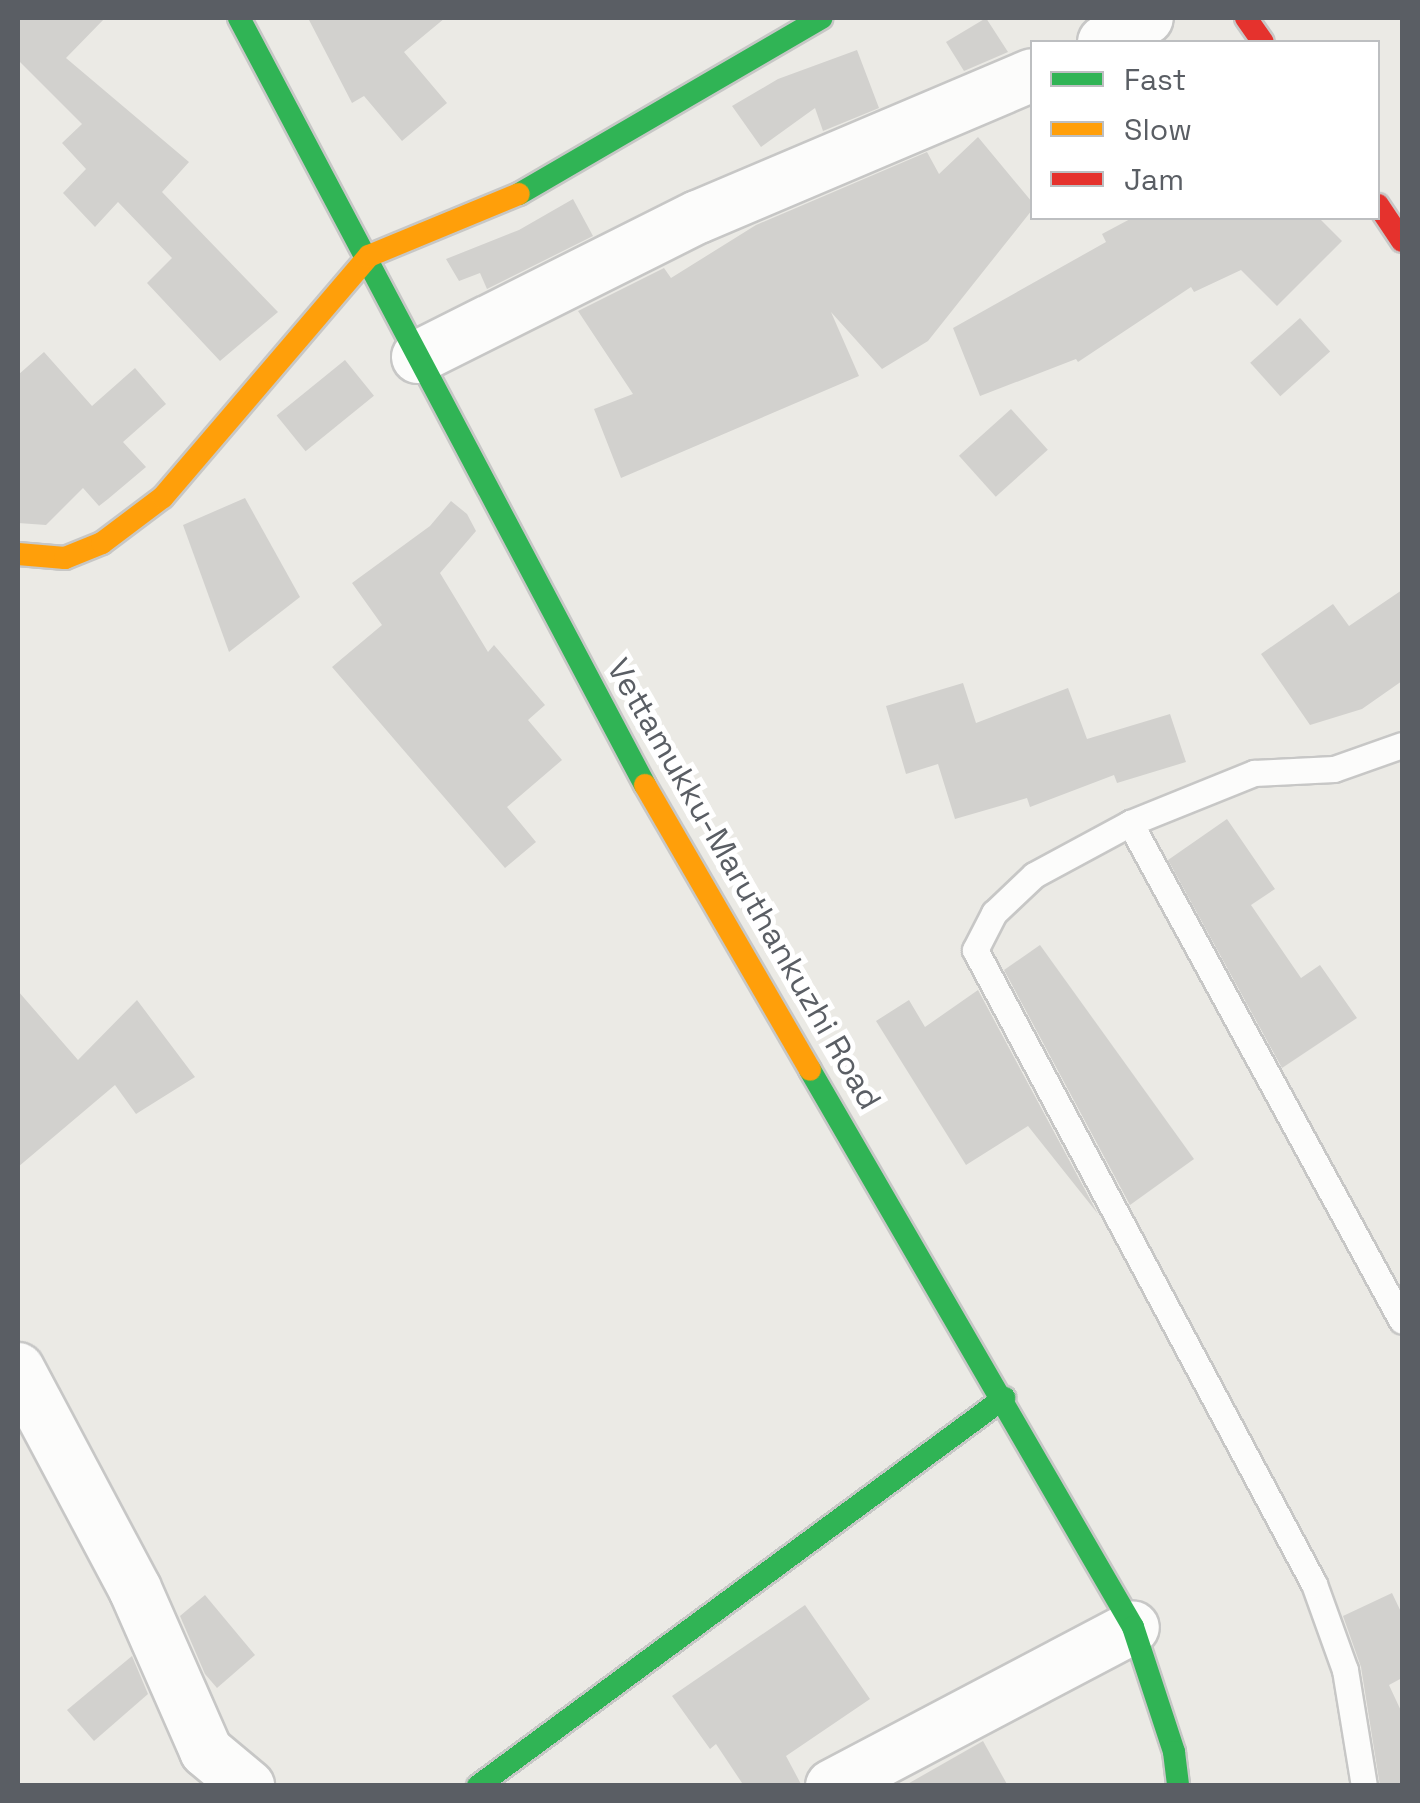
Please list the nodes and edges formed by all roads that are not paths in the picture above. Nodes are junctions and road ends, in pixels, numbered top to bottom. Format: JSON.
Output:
{"nodes":[{"id":1,"x":240,"y":18,"type":"edge"},
{"id":2,"x":821,"y":18,"type":"edge"},
{"id":3,"x":1147,"y":18,"type":"edge"},
{"id":4,"x":1246,"y":18,"type":"edge"},
{"id":5,"x":1108,"y":40,"type":"edge"},
{"id":6,"x":1262,"y":40,"type":"edge"},
{"id":7,"x":1030,"y":76,"type":"edge"},
{"id":8,"x":1380,"y":208,"type":"edge"},
{"id":9,"x":1402,"y":240,"type":"edge"},
{"id":10,"x":369,"y":256,"type":"junction"},
{"id":11,"x":418,"y":358,"type":"junction"},
{"id":12,"x":18,"y":554,"type":"edge"},
{"id":13,"x":1402,"y":744,"type":"edge"},
{"id":14,"x":1130,"y":823,"type":"junction"},
{"id":15,"x":1402,"y":1321,"type":"edge"},
{"id":16,"x":18,"y":1369,"type":"edge"},
{"id":17,"x":1004,"y":1398,"type":"junction"},
{"id":18,"x":1134,"y":1627,"type":"junction"},
{"id":19,"x":248,"y":1786,"type":"edge"},
{"id":20,"x":478,"y":1786,"type":"edge"},
{"id":21,"x":832,"y":1786,"type":"edge"},
{"id":22,"x":1178,"y":1786,"type":"edge"},
{"id":23,"x":1364,"y":1786,"type":"edge"}],
"edges":[{"from":1,"to":10,"type":"main road","name":"Vettamukku-Maruthankuzhi Road"},
{"from":2,"to":10,"type":"main road"},
{"from":3,"to":5,"type":"street"},
{"from":4,"to":6,"type":"main road"},
{"from":7,"to":11,"type":"street"},
{"from":8,"to":9,"type":"main road"},
{"from":10,"to":11,"type":"main road","name":"Vettamukku-Maruthankuzhi Road"},
{"from":10,"to":12,"type":"main road"},
{"from":11,"to":17,"type":"main road","name":"Vettamukku-Maruthankuzhi Road"},
{"from":13,"to":14,"type":"lane"},
{"from":14,"to":15,"type":"lane"},
{"from":14,"to":23,"type":"lane"},
{"from":16,"to":19,"type":"street"},
{"from":17,"to":18,"type":"main road","name":"Vettamukku-Maruthankuzhi Road"},
{"from":17,"to":20,"type":"main road"},
{"from":18,"to":21,"type":"street"},
{"from":18,"to":22,"type":"main road","name":"Vettamukku-Maruthankuzhi Road"}]}
